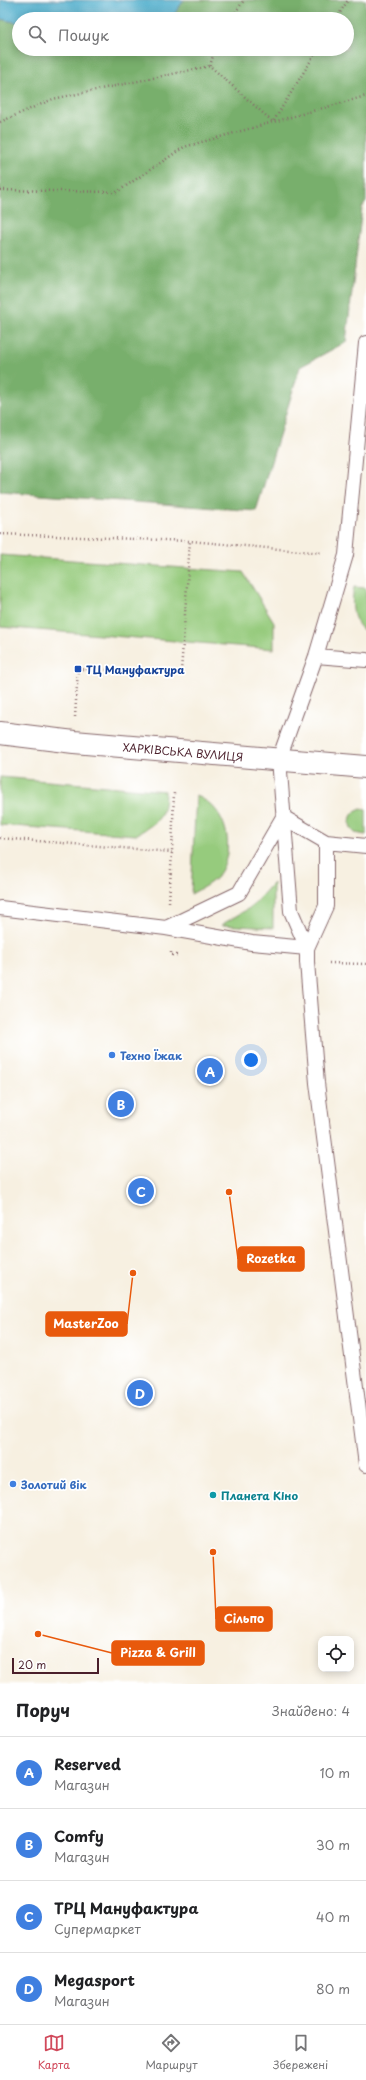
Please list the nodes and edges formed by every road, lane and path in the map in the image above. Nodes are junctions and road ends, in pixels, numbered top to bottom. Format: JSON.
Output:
{"nodes":[{"id":1,"x":244,"y":0,"type":"edge"},
{"id":2,"x":348,"y":0,"type":"edge"},
{"id":3,"x":236,"y":12,"type":"edge"},
{"id":4,"x":340,"y":12,"type":"edge"},
{"id":5,"x":213,"y":56,"type":"edge"},
{"id":6,"x":314,"y":56,"type":"edge"},
{"id":7,"x":210,"y":66,"type":"junction"},
{"id":8,"x":366,"y":96,"type":"edge"},
{"id":9,"x":0,"y":122,"type":"edge"},
{"id":10,"x":273,"y":122,"type":"junction"},
{"id":11,"x":0,"y":190,"type":"edge"},
{"id":12,"x":366,"y":343,"type":"edge"},
{"id":13,"x":0,"y":534,"type":"edge"},
{"id":14,"x":190,"y":541,"type":"junction"},
{"id":15,"x":346,"y":555,"type":"junction"},
{"id":16,"x":316,"y":656,"type":"junction"},
{"id":17,"x":366,"y":660,"type":"edge"},
{"id":18,"x":0,"y":733,"type":"edge"},
{"id":19,"x":74,"y":742,"type":"junction"},
{"id":20,"x":279,"y":759,"type":"junction"},
{"id":21,"x":366,"y":767,"type":"edge"},
{"id":22,"x":174,"y":792,"type":"dead end"},
{"id":23,"x":283,"y":817,"type":"junction"},
{"id":24,"x":0,"y":838,"type":"edge"},
{"id":25,"x":326,"y":842,"type":"junction"},
{"id":26,"x":366,"y":846,"type":"edge"},
{"id":27,"x":0,"y":908,"type":"edge"},
{"id":28,"x":166,"y":928,"type":"junction"},
{"id":29,"x":307,"y":948,"type":"junction"},
{"id":30,"x":366,"y":1465,"type":"edge"}],
"edges":[{"from":1,"to":3,"type":"path"},
{"from":2,"to":4,"type":"path"},
{"from":5,"to":7,"type":"path"},
{"from":6,"to":10,"type":"path"},
{"from":7,"to":9,"type":"path"},
{"from":7,"to":10,"type":"path"},
{"from":8,"to":10,"type":"path"},
{"from":10,"to":11,"type":"path"},
{"from":12,"to":15,"type":"lane"},
{"from":13,"to":14,"type":"path"},
{"from":14,"to":15,"type":"path"},
{"from":14,"to":19,"type":"path"},
{"from":15,"to":16,"type":"lane"},
{"from":16,"to":17,"type":"lane"},
{"from":16,"to":20,"type":"lane"},
{"from":18,"to":19,"type":"main road","name":"ХАРКІВСЬКА ВУЛИЦЯ"},
{"from":19,"to":20,"type":"main road","name":"ХАРКІВСЬКА ВУЛИЦЯ"},
{"from":20,"to":21,"type":"main road","name":"ХАРКІВСЬКА ВУЛИЦЯ"},
{"from":20,"to":23,"type":"lane"},
{"from":22,"to":24,"type":"path"},
{"from":23,"to":25,"type":"lane"},
{"from":23,"to":28,"type":"lane"},
{"from":23,"to":29,"type":"lane"},
{"from":25,"to":26,"type":"lane"},
{"from":25,"to":29,"type":"lane"},
{"from":27,"to":28,"type":"lane"},
{"from":28,"to":29,"type":"lane"},
{"from":29,"to":30,"type":"lane"}]}
